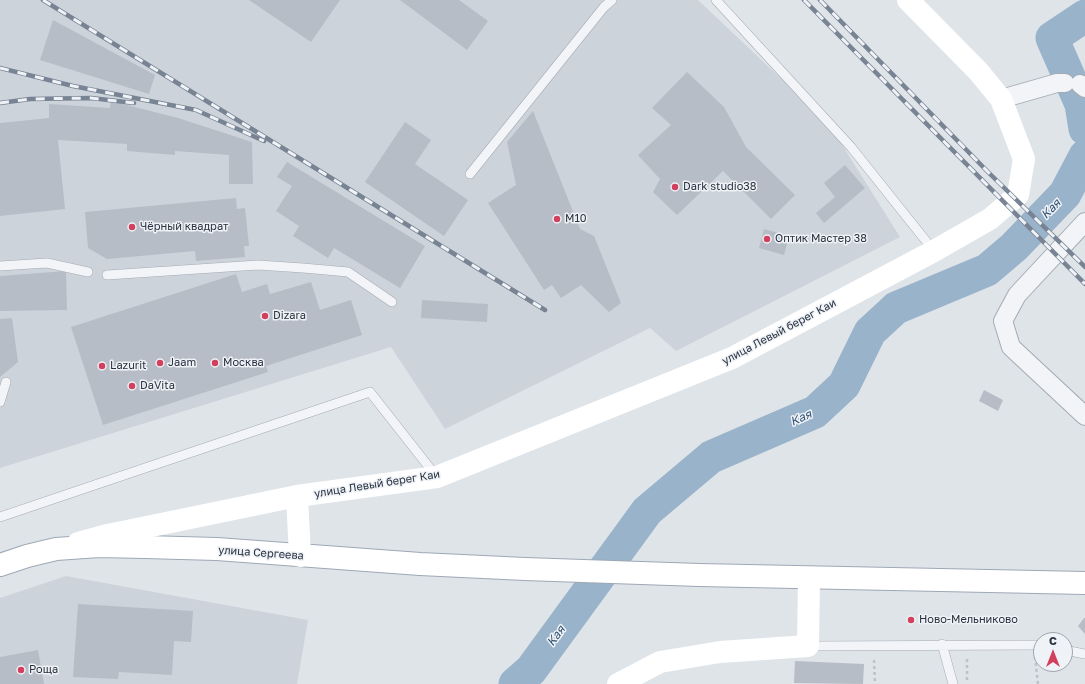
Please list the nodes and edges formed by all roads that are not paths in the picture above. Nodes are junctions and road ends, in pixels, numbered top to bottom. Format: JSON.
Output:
{"nodes":[{"id":1,"x":612,"y":0,"type":"edge"},
{"id":2,"x":716,"y":0,"type":"edge"},
{"id":3,"x":908,"y":0,"type":"edge"},
{"id":4,"x":1072,"y":84,"type":"edge"},
{"id":5,"x":1001,"y":99,"type":"junction"},
{"id":6,"x":470,"y":174,"type":"dead end"},
{"id":7,"x":1085,"y":222,"type":"edge"},
{"id":8,"x":934,"y":251,"type":"junction"},
{"id":9,"x":0,"y":266,"type":"edge"},
{"id":10,"x":88,"y":272,"type":"dead end"},
{"id":11,"x":106,"y":275,"type":"dead end"},
{"id":12,"x":392,"y":302,"type":"dead end"},
{"id":13,"x":6,"y":382,"type":"dead end"},
{"id":14,"x":0,"y":402,"type":"edge"},
{"id":15,"x":1085,"y":416,"type":"edge"},
{"id":16,"x":437,"y":477,"type":"junction"},
{"id":17,"x":297,"y":496,"type":"junction"},
{"id":18,"x":0,"y":517,"type":"edge"},
{"id":19,"x":56,"y":550,"type":"junction"},
{"id":20,"x":300,"y":556,"type":"junction"},
{"id":21,"x":0,"y":565,"type":"edge"},
{"id":22,"x":809,"y":578,"type":"junction"},
{"id":23,"x":1085,"y":583,"type":"edge"},
{"id":24,"x":942,"y":644,"type":"junction"},
{"id":25,"x":1033,"y":645,"type":"edge"},
{"id":26,"x":808,"y":646,"type":"junction"},
{"id":27,"x":1073,"y":652,"type":"edge"},
{"id":28,"x":1085,"y":654,"type":"edge"},
{"id":29,"x":618,"y":684,"type":"edge"},
{"id":30,"x":953,"y":684,"type":"edge"}],
"edges":[{"from":1,"to":6,"type":"lane"},
{"from":2,"to":8,"type":"lane"},
{"from":3,"to":5,"type":"street","name":"улица Левый берег Каи"},
{"from":4,"to":5,"type":"street"},
{"from":5,"to":8,"type":"street","name":"улица Левый берег Каи"},
{"from":7,"to":15,"type":"street"},
{"from":8,"to":16,"type":"street","name":"улица Левый берег Каи"},
{"from":9,"to":10,"type":"lane"},
{"from":11,"to":12,"type":"lane"},
{"from":13,"to":14,"type":"lane"},
{"from":16,"to":17,"type":"street","name":"улица Левый берег Каи"},
{"from":16,"to":18,"type":"lane"},
{"from":17,"to":19,"type":"street","name":"улица Левый берег Каи"},
{"from":17,"to":20,"type":"street"},
{"from":19,"to":20,"type":"street","name":"улица Сергеева"},
{"from":19,"to":21,"type":"street","name":"улица Сергеева"},
{"from":20,"to":22,"type":"street","name":"улица Сергеева"},
{"from":22,"to":23,"type":"street","name":"улица Сергеева"},
{"from":22,"to":26,"type":"street"},
{"from":24,"to":25,"type":"lane"},
{"from":24,"to":26,"type":"lane"},
{"from":24,"to":30,"type":"lane"},
{"from":26,"to":29,"type":"street"},
{"from":27,"to":28,"type":"lane"}]}
